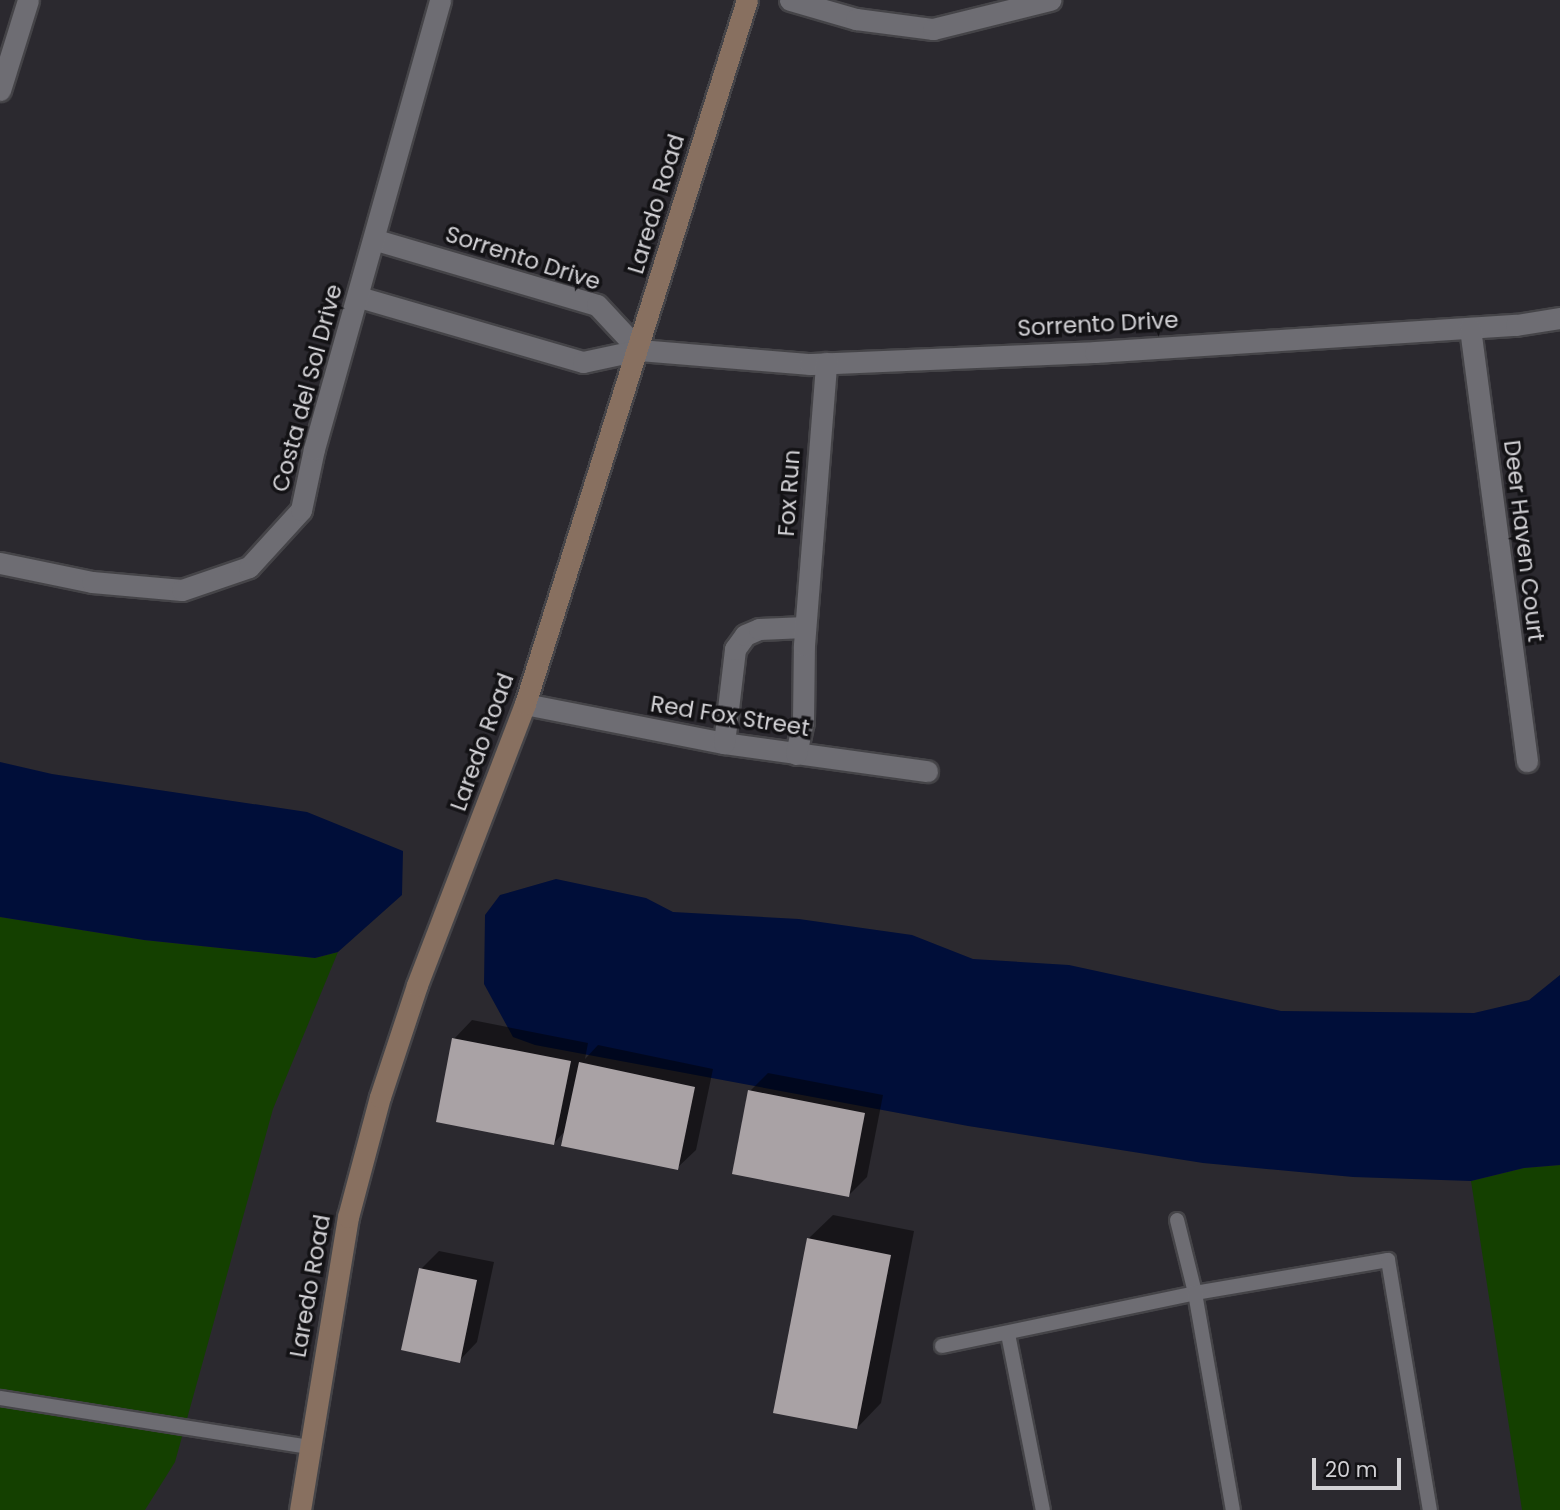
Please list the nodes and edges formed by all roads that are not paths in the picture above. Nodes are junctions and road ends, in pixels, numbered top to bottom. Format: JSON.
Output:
{"nodes":[{"id":1,"x":28,"y":0,"type":"edge"},
{"id":2,"x":440,"y":0,"type":"edge"},
{"id":3,"x":747,"y":0,"type":"edge"},
{"id":4,"x":790,"y":0,"type":"edge"},
{"id":5,"x":1050,"y":0,"type":"edge"},
{"id":6,"x":0,"y":90,"type":"edge"},
{"id":7,"x":376,"y":240,"type":"junction"},
{"id":8,"x":359,"y":297,"type":"junction"},
{"id":9,"x":1560,"y":318,"type":"edge"},
{"id":10,"x":1470,"y":328,"type":"junction"},
{"id":11,"x":639,"y":351,"type":"junction"},
{"id":12,"x":826,"y":363,"type":"junction"},
{"id":13,"x":0,"y":563,"type":"edge"},
{"id":14,"x":805,"y":627,"type":"junction"},
{"id":15,"x":525,"y":704,"type":"junction"},
{"id":16,"x":724,"y":743,"type":"junction"},
{"id":17,"x":796,"y":754,"type":"junction"},
{"id":18,"x":1527,"y":761,"type":"dead end"},
{"id":19,"x":927,"y":771,"type":"dead end"},
{"id":20,"x":1177,"y":1220,"type":"dead end"},
{"id":21,"x":1195,"y":1293,"type":"junction"},
{"id":22,"x":1008,"y":1334,"type":"junction"},
{"id":23,"x":942,"y":1346,"type":"dead end"},
{"id":24,"x":0,"y":1398,"type":"edge"},
{"id":25,"x":310,"y":1447,"type":"junction"},
{"id":26,"x":300,"y":1510,"type":"edge"},
{"id":27,"x":1043,"y":1510,"type":"edge"},
{"id":28,"x":1233,"y":1510,"type":"edge"},
{"id":29,"x":1430,"y":1510,"type":"edge"}],
"edges":[{"from":1,"to":6,"type":"street"},
{"from":2,"to":7,"type":"street","name":"Costa del Sol Drive"},
{"from":3,"to":11,"type":"street","name":"Laredo Road"},
{"from":4,"to":5,"type":"street"},
{"from":7,"to":8,"type":"street","name":"Costa del Sol Drive"},
{"from":7,"to":11,"type":"street","name":"Sorrento Drive"},
{"from":8,"to":11,"type":"street","name":"Sorrento Drive"},
{"from":8,"to":13,"type":"street","name":"Costa del Sol Drive"},
{"from":9,"to":10,"type":"street","name":"Sorrento Drive"},
{"from":10,"to":12,"type":"street","name":"Sorrento Drive"},
{"from":10,"to":18,"type":"street","name":"Deer Haven Court"},
{"from":11,"to":12,"type":"street","name":"Sorrento Drive"},
{"from":11,"to":15,"type":"street","name":"Laredo Road"},
{"from":12,"to":14,"type":"street","name":"Fox Run"},
{"from":14,"to":16,"type":"street"},
{"from":14,"to":17,"type":"street","name":"Fox Run"},
{"from":15,"to":16,"type":"street","name":"Red Fox Street"},
{"from":15,"to":25,"type":"street","name":"Laredo Road"},
{"from":16,"to":17,"type":"street","name":"Red Fox Street"},
{"from":17,"to":19,"type":"street","name":"Red Fox Street"},
{"from":20,"to":21,"type":"lane"},
{"from":21,"to":22,"type":"lane"},
{"from":21,"to":28,"type":"lane"},
{"from":21,"to":29,"type":"lane"},
{"from":22,"to":23,"type":"lane"},
{"from":22,"to":27,"type":"lane"},
{"from":24,"to":25,"type":"lane"},
{"from":25,"to":26,"type":"street","name":"Laredo Road"}]}
